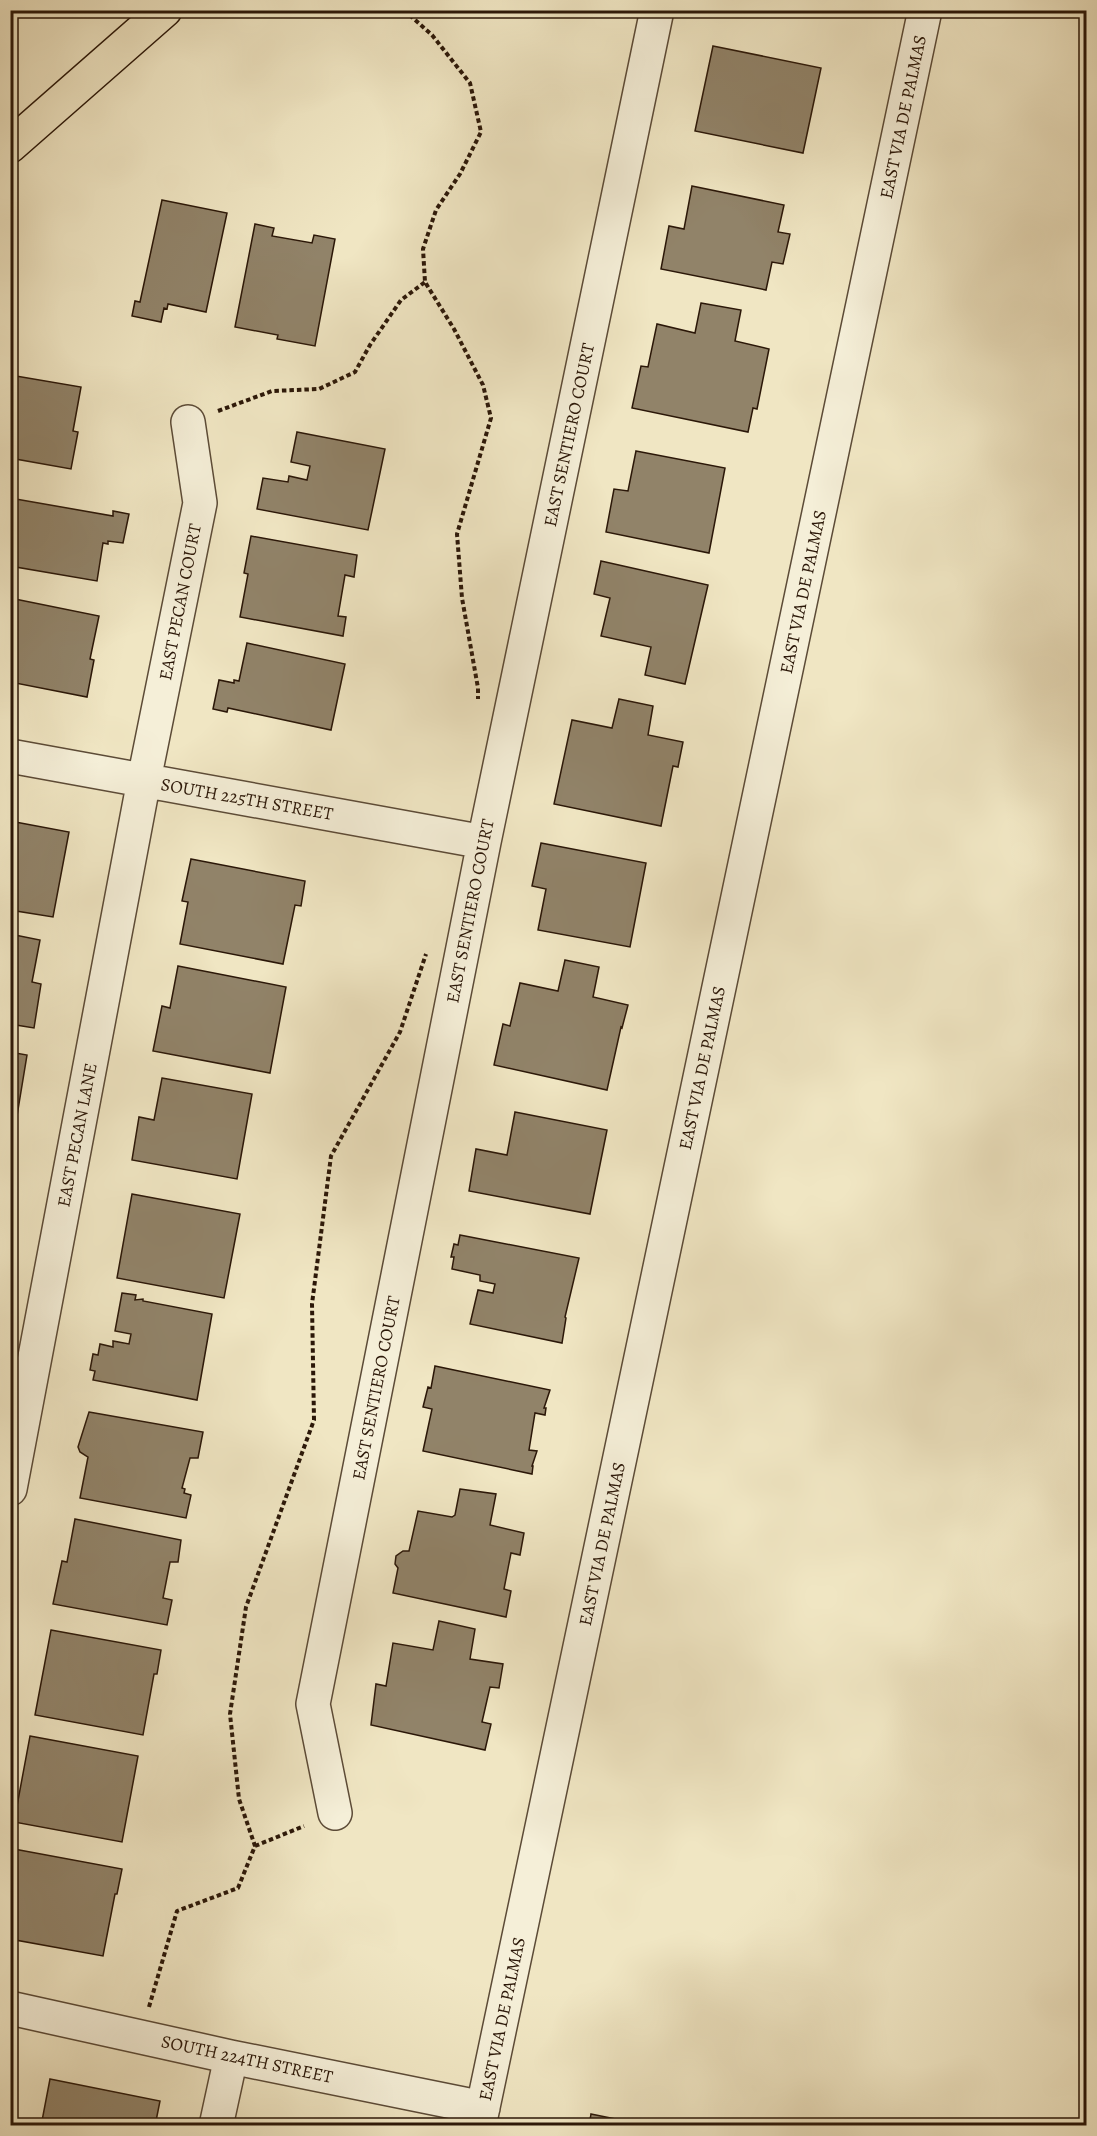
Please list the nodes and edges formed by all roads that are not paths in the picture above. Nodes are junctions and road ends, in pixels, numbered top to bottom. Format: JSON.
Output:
{"nodes":[{"id":1,"x":165,"y":10,"type":"edge"},
{"id":2,"x":657,"y":10,"type":"edge"},
{"id":3,"x":926,"y":10,"type":"edge"},
{"id":4,"x":10,"y":146,"type":"edge"},
{"id":5,"x":188,"y":422,"type":"road end"},
{"id":6,"x":10,"y":756,"type":"edge"},
{"id":7,"x":144,"y":780,"type":"junction"},
{"id":8,"x":484,"y":842,"type":"junction"},
{"id":9,"x":10,"y":1489,"type":"edge"},
{"id":10,"x":335,"y":1813,"type":"road end"},
{"id":11,"x":10,"y":2008,"type":"edge"},
{"id":12,"x":231,"y":2057,"type":"junction"},
{"id":13,"x":481,"y":2117,"type":"edge"},
{"id":14,"x":216,"y":2126,"type":"edge"}],
"edges":[{"from":1,"to":4,"type":"main road"},
{"from":2,"to":8,"type":"street","name":"EAST SENTIERO COURT"},
{"from":3,"to":13,"type":"street","name":"EAST VIA DE PALMAS"},
{"from":5,"to":7,"type":"street","name":"EAST PECAN COURT"},
{"from":6,"to":7,"type":"street","name":"SOUTH 225TH STREET"},
{"from":7,"to":8,"type":"street","name":"SOUTH 225TH STREET"},
{"from":7,"to":9,"type":"street","name":"EAST PECAN LANE"},
{"from":8,"to":10,"type":"street","name":"EAST SENTIERO COURT"},
{"from":11,"to":12,"type":"street","name":"SOUTH 224TH STREET"},
{"from":12,"to":13,"type":"street","name":"SOUTH 224TH STREET"},
{"from":12,"to":14,"type":"street"}]}
